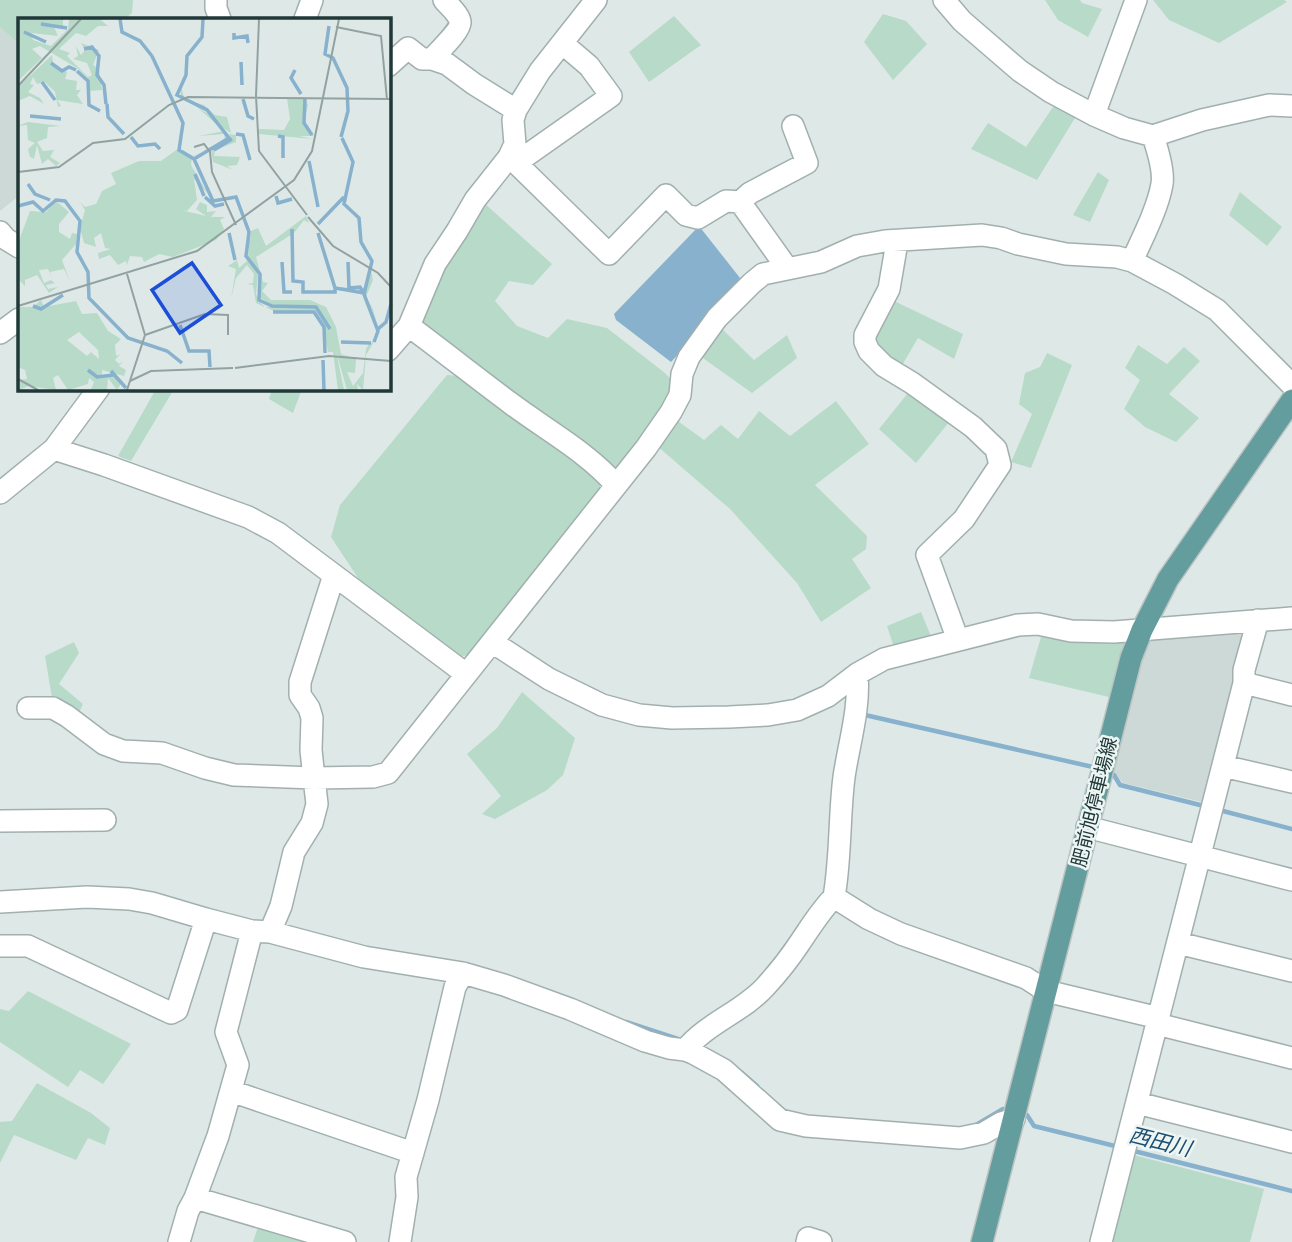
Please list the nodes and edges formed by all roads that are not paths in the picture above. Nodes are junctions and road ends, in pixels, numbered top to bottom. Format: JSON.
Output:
{"nodes":[{"id":1,"x":216,"y":0,"type":"edge"},
{"id":2,"x":312,"y":0,"type":"edge"},
{"id":3,"x":444,"y":0,"type":"edge"},
{"id":4,"x":596,"y":0,"type":"edge"},
{"id":5,"x":944,"y":0,"type":"edge"},
{"id":6,"x":1136,"y":0,"type":"edge"},
{"id":7,"x":220,"y":18,"type":"edge"},
{"id":8,"x":305,"y":18,"type":"edge"},
{"id":9,"x":562,"y":43,"type":"junction"},
{"id":10,"x":432,"y":59,"type":"junction"},
{"id":11,"x":390,"y":64,"type":"edge"},
{"id":12,"x":1292,"y":106,"type":"edge"},
{"id":13,"x":516,"y":110,"type":"junction"},
{"id":14,"x":1094,"y":115,"type":"junction"},
{"id":15,"x":793,"y":126,"type":"dead end"},
{"id":16,"x":1153,"y":136,"type":"junction"},
{"id":17,"x":513,"y":160,"type":"junction"},
{"id":18,"x":740,"y":202,"type":"junction"},
{"id":19,"x":0,"y":232,"type":"edge"},
{"id":20,"x":897,"y":242,"type":"junction"},
{"id":21,"x":18,"y":246,"type":"edge"},
{"id":22,"x":1132,"y":261,"type":"junction"},
{"id":23,"x":787,"y":268,"type":"junction"},
{"id":24,"x":18,"y":320,"type":"edge"},
{"id":25,"x":409,"y":326,"type":"junction"},
{"id":26,"x":0,"y":333,"type":"edge"},
{"id":27,"x":390,"y":348,"type":"edge"},
{"id":28,"x":1292,"y":385,"type":"edge"},
{"id":29,"x":98,"y":390,"type":"edge"},
{"id":30,"x":1292,"y":400,"type":"edge"},
{"id":31,"x":54,"y":449,"type":"junction"},
{"id":32,"x":616,"y":485,"type":"junction"},
{"id":33,"x":0,"y":493,"type":"edge"},
{"id":34,"x":334,"y":575,"type":"junction"},
{"id":35,"x":1292,"y":618,"type":"edge"},
{"id":36,"x":1258,"y":620,"type":"junction"},
{"id":37,"x":1142,"y":630,"type":"junction"},
{"id":38,"x":958,"y":640,"type":"junction"},
{"id":39,"x":492,"y":642,"type":"junction"},
{"id":40,"x":466,"y":674,"type":"junction"},
{"id":41,"x":857,"y":674,"type":"junction"},
{"id":42,"x":1244,"y":683,"type":"junction"},
{"id":43,"x":1292,"y":695,"type":"edge"},
{"id":44,"x":28,"y":708,"type":"dead end"},
{"id":45,"x":1223,"y":766,"type":"junction"},
{"id":46,"x":314,"y":778,"type":"junction"},
{"id":47,"x":1292,"y":782,"type":"edge"},
{"id":48,"x":105,"y":820,"type":"dead end"},
{"id":49,"x":0,"y":821,"type":"edge"},
{"id":50,"x":1087,"y":827,"type":"junction"},
{"id":51,"x":1200,"y":857,"type":"junction"},
{"id":52,"x":1292,"y":880,"type":"edge"},
{"id":53,"x":834,"y":897,"type":"junction"},
{"id":54,"x":0,"y":902,"type":"edge"},
{"id":55,"x":206,"y":919,"type":"junction"},
{"id":56,"x":261,"y":932,"type":"junction"},
{"id":57,"x":1178,"y":943,"type":"junction"},
{"id":58,"x":0,"y":946,"type":"edge"},
{"id":59,"x":1292,"y":971,"type":"edge"},
{"id":60,"x":464,"y":973,"type":"junction"},
{"id":61,"x":1046,"y":991,"type":"junction"},
{"id":62,"x":1158,"y":1021,"type":"junction"},
{"id":63,"x":685,"y":1050,"type":"junction"},
{"id":64,"x":1292,"y":1058,"type":"edge"},
{"id":65,"x":231,"y":1091,"type":"junction"},
{"id":66,"x":1137,"y":1103,"type":"junction"},
{"id":67,"x":1014,"y":1119,"type":"junction"},
{"id":68,"x":1292,"y":1142,"type":"edge"},
{"id":69,"x":413,"y":1153,"type":"junction"},
{"id":70,"x":195,"y":1198,"type":"junction"},
{"id":71,"x":179,"y":1242,"type":"edge"},
{"id":72,"x":345,"y":1242,"type":"edge"},
{"id":73,"x":400,"y":1242,"type":"edge"},
{"id":74,"x":807,"y":1242,"type":"edge"},
{"id":75,"x":821,"y":1242,"type":"edge"},
{"id":76,"x":982,"y":1242,"type":"edge"},
{"id":77,"x":1101,"y":1242,"type":"edge"}],
"edges":[{"from":1,"to":7,"type":"street"},
{"from":2,"to":8,"type":"street"},
{"from":3,"to":10,"type":"street"},
{"from":4,"to":9,"type":"street"},
{"from":5,"to":14,"type":"street"},
{"from":6,"to":14,"type":"street"},
{"from":9,"to":13,"type":"street"},
{"from":9,"to":17,"type":"street"},
{"from":10,"to":11,"type":"street"},
{"from":10,"to":13,"type":"street"},
{"from":12,"to":16,"type":"street"},
{"from":13,"to":17,"type":"street"},
{"from":14,"to":16,"type":"street"},
{"from":15,"to":18,"type":"street"},
{"from":16,"to":22,"type":"street"},
{"from":17,"to":18,"type":"street"},
{"from":17,"to":25,"type":"street"},
{"from":18,"to":23,"type":"street"},
{"from":19,"to":21,"type":"street"},
{"from":20,"to":22,"type":"street"},
{"from":20,"to":23,"type":"street"},
{"from":20,"to":38,"type":"street"},
{"from":22,"to":28,"type":"street"},
{"from":23,"to":32,"type":"street"},
{"from":24,"to":26,"type":"street"},
{"from":25,"to":27,"type":"street"},
{"from":25,"to":32,"type":"street"},
{"from":29,"to":31,"type":"street"},
{"from":30,"to":37,"type":"main road","name":"肥前旭停車場線"},
{"from":31,"to":33,"type":"street"},
{"from":31,"to":34,"type":"street"},
{"from":32,"to":39,"type":"street"},
{"from":34,"to":40,"type":"street"},
{"from":34,"to":46,"type":"street"},
{"from":35,"to":36,"type":"street"},
{"from":36,"to":37,"type":"street"},
{"from":36,"to":42,"type":"street"},
{"from":37,"to":38,"type":"street"},
{"from":37,"to":50,"type":"main road","name":"肥前旭停車場線"},
{"from":38,"to":41,"type":"street"},
{"from":39,"to":40,"type":"street"},
{"from":39,"to":41,"type":"street"},
{"from":40,"to":46,"type":"street"},
{"from":41,"to":53,"type":"street"},
{"from":42,"to":43,"type":"street"},
{"from":42,"to":45,"type":"street"},
{"from":44,"to":46,"type":"street"},
{"from":45,"to":47,"type":"street"},
{"from":45,"to":51,"type":"street"},
{"from":46,"to":56,"type":"street"},
{"from":48,"to":49,"type":"street"},
{"from":50,"to":51,"type":"street"},
{"from":50,"to":61,"type":"main road","name":"肥前旭停車場線"},
{"from":51,"to":52,"type":"street"},
{"from":51,"to":57,"type":"street"},
{"from":53,"to":61,"type":"street"},
{"from":53,"to":63,"type":"street"},
{"from":54,"to":55,"type":"street"},
{"from":55,"to":56,"type":"street"},
{"from":55,"to":58,"type":"street"},
{"from":56,"to":60,"type":"street"},
{"from":56,"to":65,"type":"street"},
{"from":57,"to":59,"type":"street"},
{"from":57,"to":62,"type":"street"},
{"from":60,"to":63,"type":"street"},
{"from":60,"to":69,"type":"street"},
{"from":61,"to":62,"type":"street"},
{"from":61,"to":67,"type":"main road","name":"肥前旭停車場線"},
{"from":62,"to":64,"type":"street"},
{"from":62,"to":66,"type":"street"},
{"from":63,"to":67,"type":"street"},
{"from":65,"to":69,"type":"street"},
{"from":65,"to":70,"type":"street"},
{"from":66,"to":68,"type":"street"},
{"from":66,"to":77,"type":"street"},
{"from":67,"to":76,"type":"main road","name":"肥前旭停車場線"},
{"from":69,"to":73,"type":"street"},
{"from":70,"to":71,"type":"street"},
{"from":70,"to":72,"type":"street"},
{"from":74,"to":75,"type":"street"}]}
